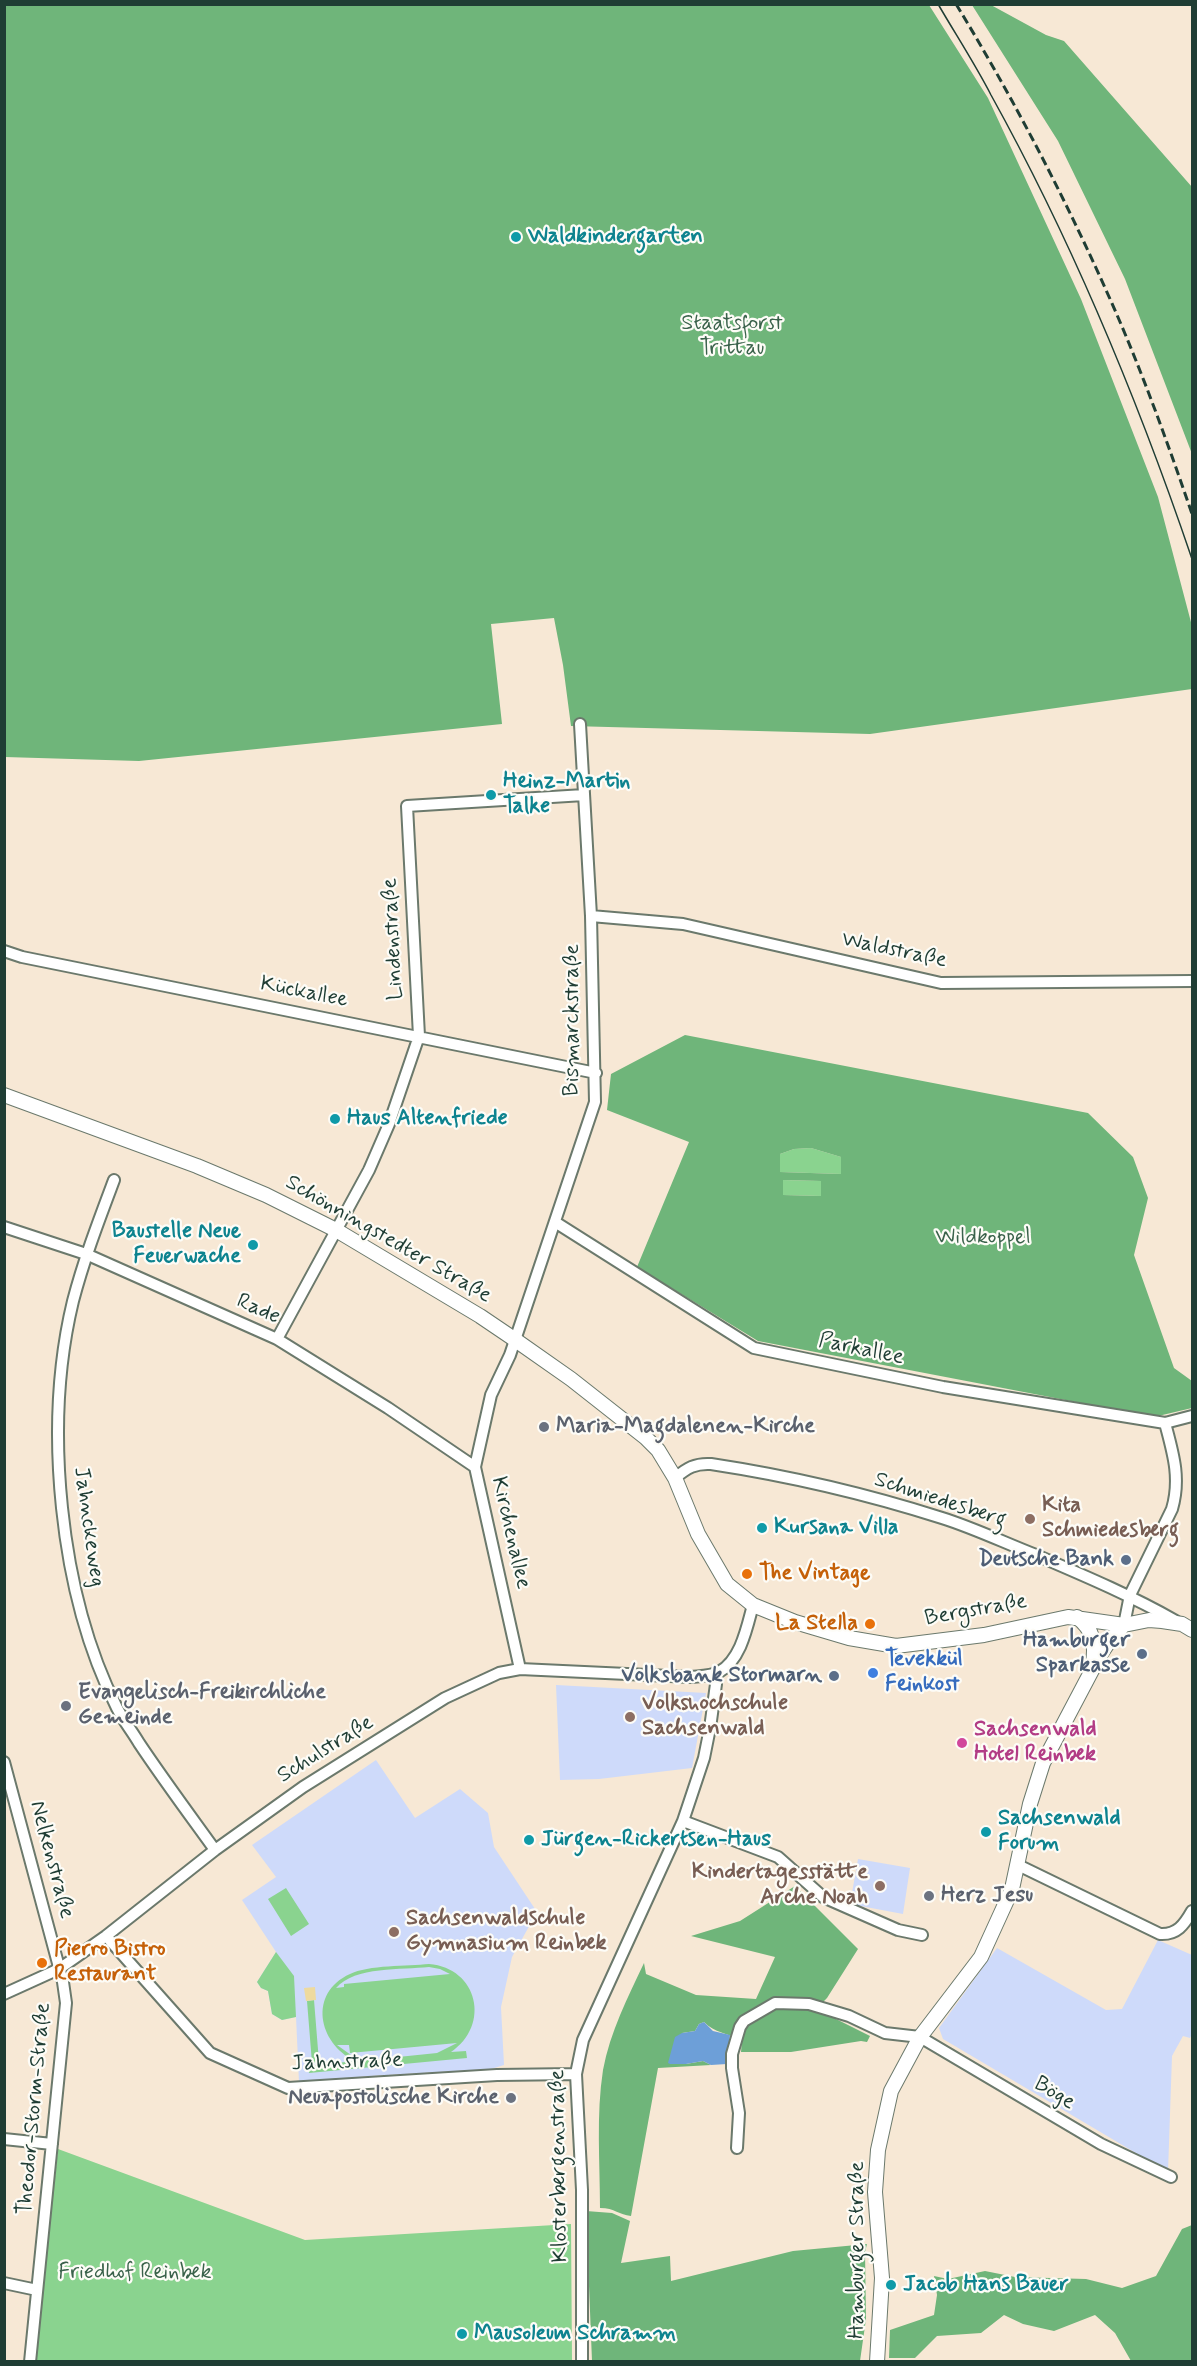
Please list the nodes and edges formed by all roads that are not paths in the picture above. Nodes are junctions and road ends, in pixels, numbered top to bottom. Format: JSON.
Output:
{"nodes":[{"id":1,"x":580,"y":724,"type":"dead end"},
{"id":2,"x":584,"y":795,"type":"junction"},
{"id":3,"x":591,"y":916,"type":"junction"},
{"id":4,"x":4,"y":951,"type":"edge"},
{"id":5,"x":1192,"y":981,"type":"edge"},
{"id":6,"x":419,"y":1036,"type":"junction"},
{"id":7,"x":596,"y":1073,"type":"junction"},
{"id":8,"x":4,"y":1095,"type":"edge"},
{"id":9,"x":114,"y":1180,"type":"dead end"},
{"id":10,"x":555,"y":1222,"type":"junction"},
{"id":11,"x":4,"y":1227,"type":"edge"},
{"id":12,"x":336,"y":1230,"type":"junction"},
{"id":13,"x":86,"y":1254,"type":"junction"},
{"id":14,"x":277,"y":1339,"type":"junction"},
{"id":15,"x":514,"y":1339,"type":"junction"},
{"id":16,"x":1192,"y":1416,"type":"edge"},
{"id":17,"x":1164,"y":1423,"type":"junction"},
{"id":18,"x":475,"y":1467,"type":"junction"},
{"id":19,"x":675,"y":1478,"type":"junction"},
{"id":20,"x":1130,"y":1595,"type":"junction"},
{"id":21,"x":753,"y":1605,"type":"junction"},
{"id":22,"x":1077,"y":1617,"type":"junction"},
{"id":23,"x":1102,"y":1622,"type":"junction"},
{"id":24,"x":1124,"y":1625,"type":"junction"},
{"id":25,"x":1187,"y":1627,"type":"edge"},
{"id":26,"x":1100,"y":1655,"type":"junction"},
{"id":27,"x":520,"y":1669,"type":"junction"},
{"id":28,"x":1092,"y":1670,"type":"junction"},
{"id":29,"x":715,"y":1673,"type":"junction"},
{"id":30,"x":4,"y":1762,"type":"edge"},
{"id":31,"x":9,"y":1799,"type":"edge"},
{"id":32,"x":683,"y":1821,"type":"junction"},
{"id":33,"x":215,"y":1850,"type":"junction"},
{"id":34,"x":1018,"y":1864,"type":"junction"},
{"id":35,"x":1192,"y":1911,"type":"edge"},
{"id":36,"x":922,"y":1935,"type":"dead end"},
{"id":37,"x":106,"y":1936,"type":"junction"},
{"id":38,"x":59,"y":1969,"type":"junction"},
{"id":39,"x":4,"y":1994,"type":"edge"},
{"id":40,"x":921,"y":2037,"type":"junction"},
{"id":41,"x":576,"y":2074,"type":"junction"},
{"id":42,"x":4,"y":2139,"type":"edge"},
{"id":43,"x":52,"y":2144,"type":"junction"},
{"id":44,"x":737,"y":2148,"type":"dead end"},
{"id":45,"x":1171,"y":2177,"type":"dead end"},
{"id":46,"x":4,"y":2283,"type":"edge"},
{"id":47,"x":38,"y":2290,"type":"junction"},
{"id":48,"x":30,"y":2361,"type":"edge"},
{"id":49,"x":582,"y":2361,"type":"edge"},
{"id":50,"x":878,"y":2361,"type":"edge"}],
"edges":[{"from":1,"to":2,"type":"street","name":"Bismarckstraße"},
{"from":2,"to":3,"type":"street","name":"Bismarckstraße"},
{"from":2,"to":6,"type":"street","name":"Lindenstraße"},
{"from":3,"to":5,"type":"street","name":"Waldstraße"},
{"from":3,"to":7,"type":"street","name":"Bismarckstraße"},
{"from":4,"to":6,"type":"street","name":"Kückallee"},
{"from":6,"to":7,"type":"street","name":"Kückallee"},
{"from":6,"to":12,"type":"street","name":"Lindenstraße"},
{"from":7,"to":10,"type":"street","name":"Bismarckstraße"},
{"from":8,"to":12,"type":"main road","name":"Schönningstedter Straße"},
{"from":9,"to":13,"type":"street","name":"Jahnckeweg"},
{"from":10,"to":15,"type":"street","name":"Bismarckstraße"},
{"from":10,"to":17,"type":"street","name":"Parkallee"},
{"from":11,"to":13,"type":"street","name":"Rade"},
{"from":12,"to":14,"type":"street","name":"Lindenstraße"},
{"from":12,"to":15,"type":"main road","name":"Schönningstedter Straße"},
{"from":13,"to":14,"type":"street","name":"Rade"},
{"from":13,"to":33,"type":"street","name":"Jahnckeweg"},
{"from":14,"to":18,"type":"street","name":"Rade"},
{"from":15,"to":18,"type":"street","name":"Kirchenallee"},
{"from":15,"to":19,"type":"main road","name":"Schönningstedter Straße"},
{"from":16,"to":17,"type":"street","name":"Parkallee"},
{"from":17,"to":20,"type":"street"},
{"from":18,"to":27,"type":"street","name":"Kirchenallee"},
{"from":19,"to":20,"type":"street","name":"Schmiedesberg"},
{"from":19,"to":21,"type":"main road","name":"Schönningstedter Straße"},
{"from":20,"to":24,"type":"street"},
{"from":20,"to":25,"type":"street","name":"Schmiedesberg"},
{"from":21,"to":22,"type":"main road","name":"Bergstraße"},
{"from":21,"to":29,"type":"street"},
{"from":22,"to":23,"type":"main road","name":"Bergstraße"},
{"from":22,"to":28,"type":"main road"},
{"from":23,"to":24,"type":"main road","name":"Bergstraße"},
{"from":23,"to":26,"type":"main road"},
{"from":24,"to":25,"type":"main road","name":"Bergstraße"},
{"from":24,"to":26,"type":"main road","name":"Hamburger Straße"},
{"from":26,"to":28,"type":"main road","name":"Hamburger Straße"},
{"from":27,"to":29,"type":"street","name":"Schulstraße"},
{"from":27,"to":33,"type":"street","name":"Schulstraße"},
{"from":28,"to":34,"type":"main road","name":"Hamburger Straße"},
{"from":29,"to":32,"type":"street","name":"Klosterbergenstraße"},
{"from":30,"to":31,"type":"street","name":"Nelkenstraße"},
{"from":31,"to":38,"type":"street","name":"Nelkenstraße"},
{"from":32,"to":36,"type":"street"},
{"from":32,"to":41,"type":"street","name":"Klosterbergenstraße"},
{"from":33,"to":37,"type":"street","name":"Schulstraße"},
{"from":34,"to":35,"type":"street"},
{"from":34,"to":40,"type":"main road","name":"Hamburger Straße"},
{"from":37,"to":38,"type":"street","name":"Schulstraße"},
{"from":37,"to":41,"type":"street","name":"Jahnstraße"},
{"from":38,"to":39,"type":"street","name":"Schulstraße"},
{"from":38,"to":43,"type":"street","name":"Theodor-Storm-Straße"},
{"from":40,"to":44,"type":"street"},
{"from":40,"to":45,"type":"street","name":"Böge"},
{"from":40,"to":50,"type":"main road","name":"Hamburger Straße"},
{"from":41,"to":49,"type":"street","name":"Klosterbergenstraße"},
{"from":42,"to":43,"type":"street"},
{"from":43,"to":47,"type":"street","name":"Theodor-Storm-Straße"},
{"from":46,"to":47,"type":"street"},
{"from":47,"to":48,"type":"street","name":"Theodor-Storm-Straße"}]}
